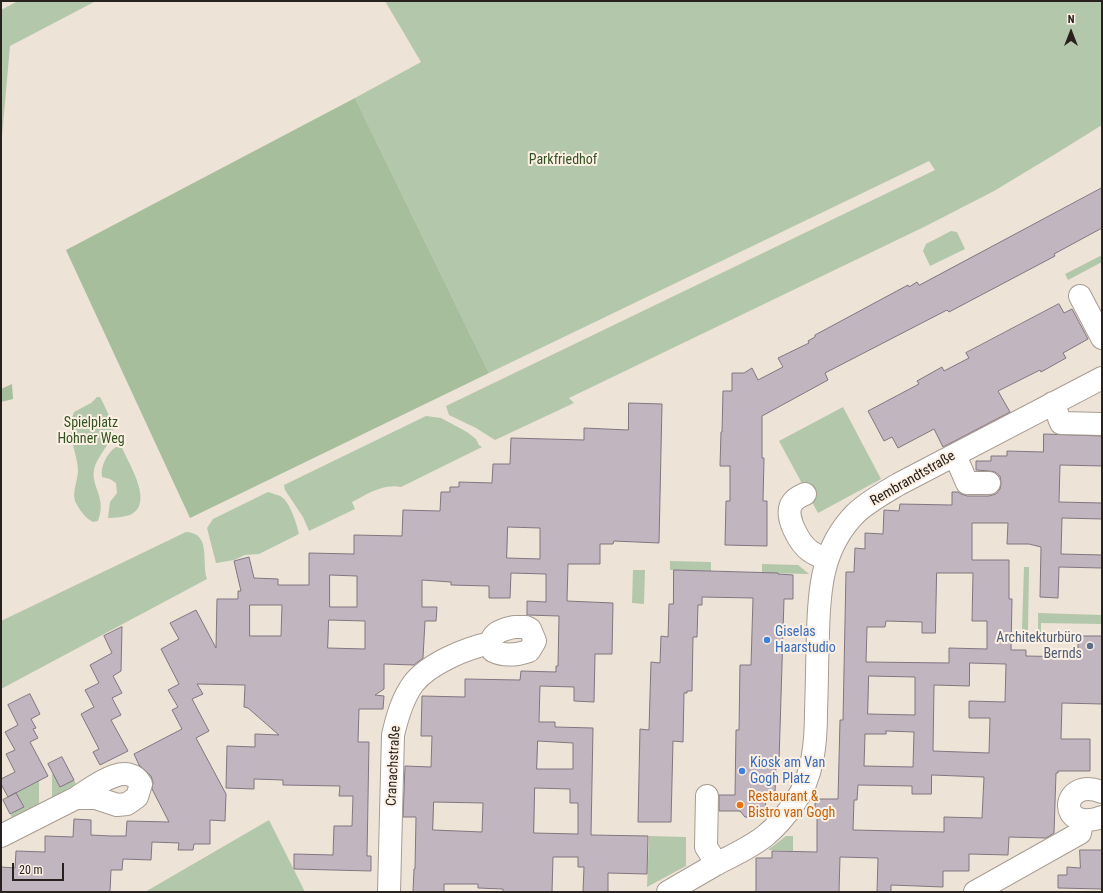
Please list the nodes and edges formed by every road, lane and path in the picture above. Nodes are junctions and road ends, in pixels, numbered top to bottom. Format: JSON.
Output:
{"nodes":[{"id":1,"x":1080,"y":296,"type":"dead end"},
{"id":2,"x":1102,"y":338,"type":"edge"},
{"id":3,"x":1102,"y":378,"type":"edge"},
{"id":4,"x":1052,"y":403,"type":"junction"},
{"id":5,"x":1102,"y":424,"type":"edge"},
{"id":6,"x":955,"y":455,"type":"junction"},
{"id":7,"x":989,"y":483,"type":"dead end"},
{"id":8,"x":805,"y":494,"type":"dead end"},
{"id":9,"x":827,"y":559,"type":"junction"},
{"id":10,"x":490,"y":643,"type":"dead end"},
{"id":11,"x":1102,"y":792,"type":"edge"},
{"id":12,"x":707,"y":796,"type":"dead end"},
{"id":13,"x":76,"y":798,"type":"dead end"},
{"id":14,"x":1092,"y":819,"type":"edge"},
{"id":15,"x":1,"y":836,"type":"edge"},
{"id":16,"x":717,"y":864,"type":"junction"},
{"id":17,"x":389,"y":892,"type":"edge"},
{"id":18,"x":668,"y":892,"type":"edge"},
{"id":19,"x":975,"y":892,"type":"edge"}],
"edges":[{"from":1,"to":2,"type":"street"},
{"from":3,"to":4,"type":"street","name":"Rembrandtstraße"},
{"from":4,"to":5,"type":"street"},
{"from":4,"to":6,"type":"street","name":"Rembrandtstraße"},
{"from":6,"to":7,"type":"street"},
{"from":6,"to":9,"type":"street","name":"Rembrandtstraße"},
{"from":8,"to":9,"type":"street"},
{"from":9,"to":16,"type":"street","name":"Rembrandtstraße"},
{"from":10,"to":17,"type":"street","name":"Cranachstraße"},
{"from":11,"to":14,"type":"street"},
{"from":12,"to":16,"type":"street"},
{"from":13,"to":15,"type":"street"},
{"from":14,"to":19,"type":"street"},
{"from":16,"to":18,"type":"street","name":"Rembrandtstraße"}]}
